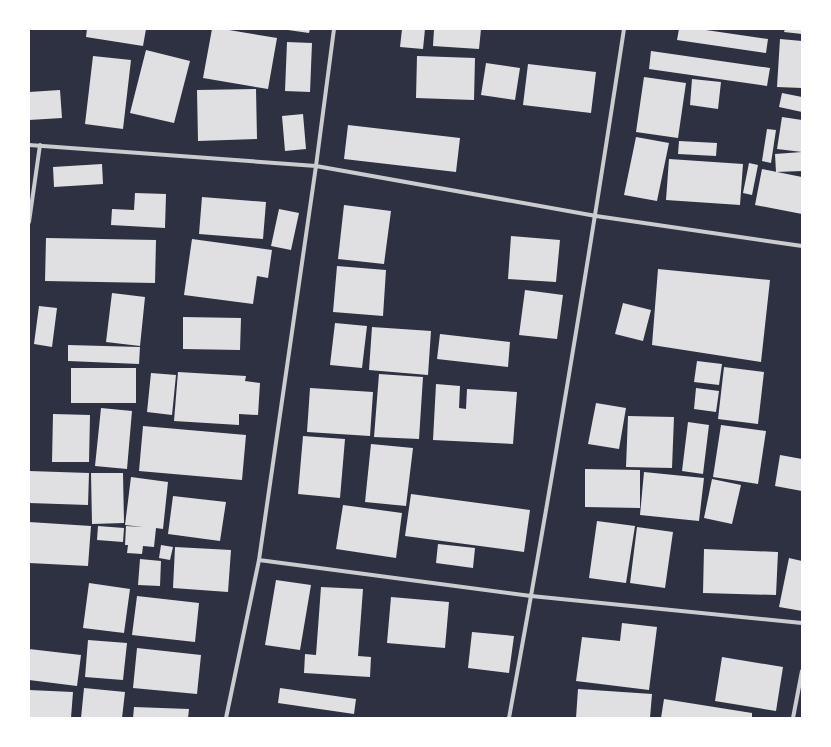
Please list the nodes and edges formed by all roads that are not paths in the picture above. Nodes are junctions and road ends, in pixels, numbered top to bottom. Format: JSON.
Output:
{"nodes":[{"id":1,"x":334,"y":29,"type":"edge"},
{"id":2,"x":624,"y":29,"type":"edge"},
{"id":3,"x":29,"y":145,"type":"edge"},
{"id":4,"x":40,"y":145,"type":"junction"},
{"id":5,"x":316,"y":166,"type":"junction"},
{"id":6,"x":596,"y":216,"type":"junction"},
{"id":7,"x":29,"y":222,"type":"edge"},
{"id":8,"x":802,"y":246,"type":"edge"},
{"id":9,"x":259,"y":560,"type":"junction"},
{"id":10,"x":531,"y":596,"type":"junction"},
{"id":11,"x":802,"y":623,"type":"edge"},
{"id":12,"x":802,"y":671,"type":"edge"},
{"id":13,"x":226,"y":718,"type":"edge"},
{"id":14,"x":509,"y":718,"type":"edge"},
{"id":15,"x":793,"y":718,"type":"edge"}],
"edges":[{"from":1,"to":5,"type":"street"},
{"from":2,"to":6,"type":"street"},
{"from":3,"to":4,"type":"street"},
{"from":4,"to":5,"type":"street"},
{"from":4,"to":7,"type":"street"},
{"from":5,"to":6,"type":"street"},
{"from":5,"to":9,"type":"street"},
{"from":6,"to":8,"type":"street"},
{"from":6,"to":10,"type":"street"},
{"from":9,"to":10,"type":"street"},
{"from":9,"to":13,"type":"street"},
{"from":10,"to":11,"type":"street"},
{"from":10,"to":14,"type":"street"},
{"from":12,"to":15,"type":"street"}]}
